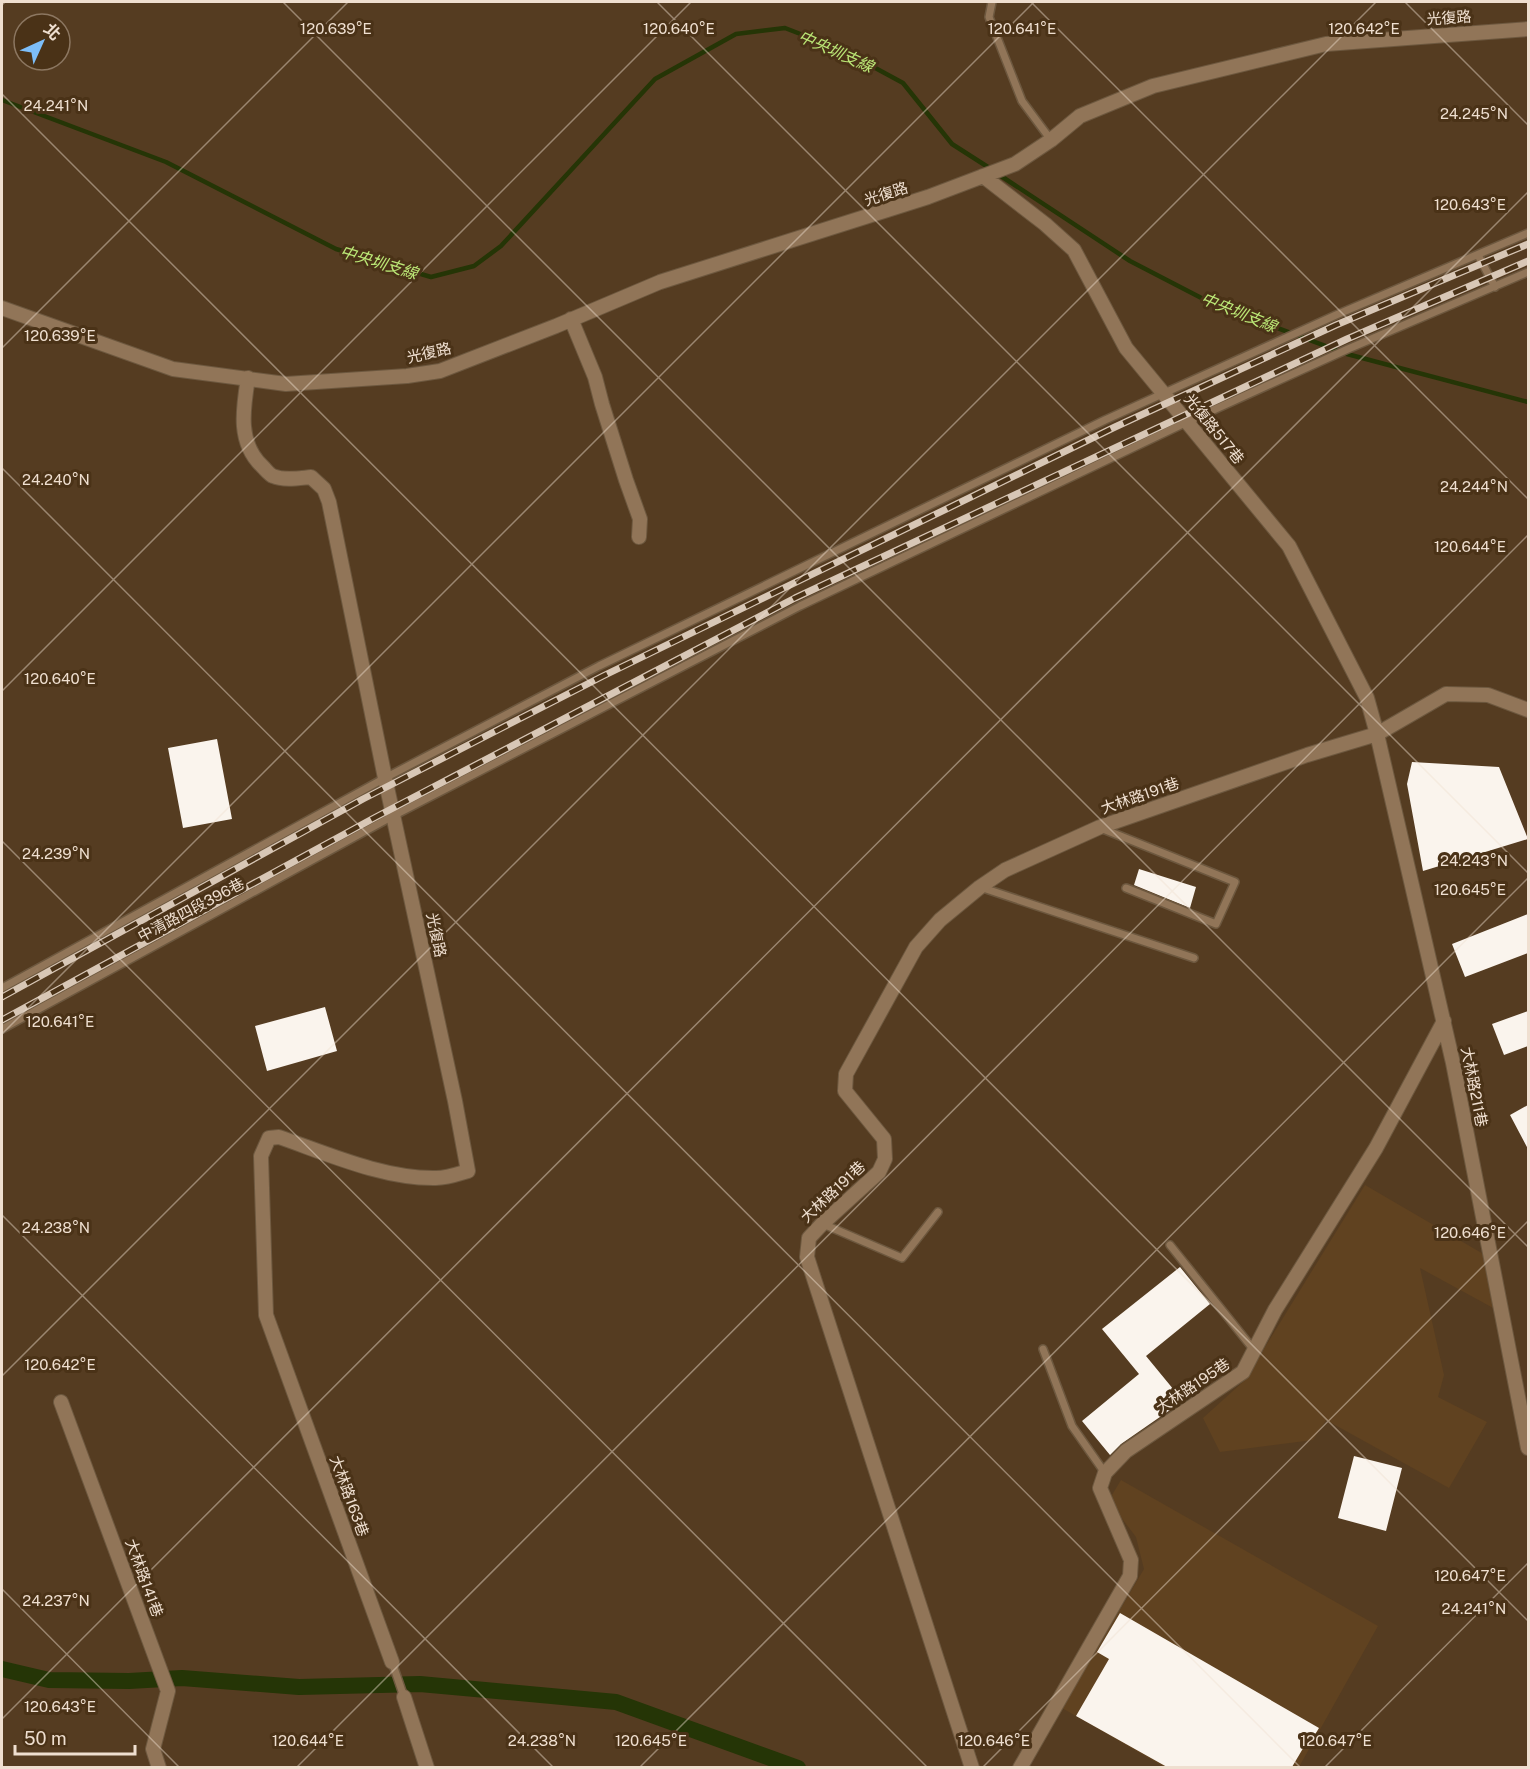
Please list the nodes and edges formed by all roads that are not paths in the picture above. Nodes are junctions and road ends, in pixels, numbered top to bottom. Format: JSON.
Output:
{"nodes":[{"id":1,"x":992,"y":2,"type":"edge"},
{"id":2,"x":1528,"y":29,"type":"edge"},
{"id":3,"x":1051,"y":140,"type":"junction"},
{"id":4,"x":982,"y":176,"type":"junction"},
{"id":5,"x":1528,"y":233,"type":"edge"},
{"id":6,"x":1478,"y":255,"type":"junction"},
{"id":7,"x":1528,"y":272,"type":"edge"},
{"id":8,"x":1494,"y":286,"type":"junction"},
{"id":9,"x":2,"y":308,"type":"edge"},
{"id":10,"x":571,"y":319,"type":"junction"},
{"id":11,"x":248,"y":378,"type":"junction"},
{"id":12,"x":1164,"y":393,"type":"junction"},
{"id":13,"x":1187,"y":422,"type":"junction"},
{"id":14,"x":639,"y":537,"type":"dead end"},
{"id":15,"x":1528,"y":710,"type":"edge"},
{"id":16,"x":1377,"y":734,"type":"junction"},
{"id":17,"x":385,"y":778,"type":"junction"},
{"id":18,"x":393,"y":816,"type":"junction"},
{"id":19,"x":1100,"y":827,"type":"junction"},
{"id":20,"x":980,"y":887,"type":"junction"},
{"id":21,"x":1126,"y":888,"type":"dead end"},
{"id":22,"x":1194,"y":958,"type":"dead end"},
{"id":23,"x":2,"y":988,"type":"edge"},
{"id":24,"x":1444,"y":1021,"type":"junction"},
{"id":25,"x":2,"y":1029,"type":"edge"},
{"id":26,"x":938,"y":1212,"type":"dead end"},
{"id":27,"x":822,"y":1224,"type":"junction"},
{"id":28,"x":1170,"y":1245,"type":"dead end"},
{"id":29,"x":266,"y":1315,"type":"joint"},
{"id":30,"x":1042,"y":1349,"type":"dead end"},
{"id":31,"x":1254,"y":1350,"type":"junction"},
{"id":32,"x":61,"y":1401,"type":"dead end"},
{"id":33,"x":1528,"y":1448,"type":"edge"},
{"id":34,"x":1105,"y":1473,"type":"junction"},
{"id":35,"x":392,"y":1662,"type":"joint"},
{"id":36,"x":404,"y":1697,"type":"joint"},
{"id":37,"x":159,"y":1767,"type":"edge"},
{"id":38,"x":428,"y":1767,"type":"edge"},
{"id":39,"x":972,"y":1767,"type":"edge"},
{"id":40,"x":1020,"y":1767,"type":"edge"}],
"edges":[{"from":1,"to":3,"type":"lane"},
{"from":2,"to":3,"type":"street","name":"光復路"},
{"from":3,"to":4,"type":"street","name":"光復路"},
{"from":4,"to":10,"type":"street","name":"光復路"},
{"from":4,"to":12,"type":"street","name":"光復路517巷"},
{"from":5,"to":6,"type":"lane","name":"中清路四段396巷"},
{"from":6,"to":8,"type":"lane"},
{"from":6,"to":12,"type":"lane","name":"中清路四段396巷"},
{"from":7,"to":8,"type":"lane","name":"中清路四段396巷"},
{"from":8,"to":13,"type":"lane","name":"中清路四段396巷"},
{"from":9,"to":11,"type":"street","name":"光復路"},
{"from":10,"to":11,"type":"street","name":"光復路"},
{"from":10,"to":14,"type":"street"},
{"from":11,"to":17,"type":"street","name":"光復路"},
{"from":12,"to":13,"type":"street","name":"光復路517巷"},
{"from":12,"to":17,"type":"lane","name":"中清路四段396巷"},
{"from":13,"to":16,"type":"street","name":"光復路517巷"},
{"from":13,"to":18,"type":"lane","name":"中清路四段396巷"},
{"from":15,"to":16,"type":"street","name":"大林路191巷"},
{"from":16,"to":19,"type":"street","name":"大林路191巷"},
{"from":16,"to":24,"type":"street","name":"大林路211巷"},
{"from":17,"to":18,"type":"street","name":"光復路"},
{"from":17,"to":23,"type":"lane","name":"中清路四段396巷"},
{"from":18,"to":25,"type":"lane","name":"中清路四段396巷"},
{"from":18,"to":29,"type":"street","name":"光復路"},
{"from":19,"to":20,"type":"street","name":"大林路191巷"},
{"from":19,"to":21,"type":"lane"},
{"from":20,"to":22,"type":"lane"},
{"from":20,"to":27,"type":"street","name":"大林路191巷"},
{"from":24,"to":31,"type":"street","name":"大林路195巷"},
{"from":24,"to":33,"type":"street","name":"大林路211巷"},
{"from":26,"to":27,"type":"lane"},
{"from":27,"to":39,"type":"street","name":"大林路191巷"},
{"from":28,"to":31,"type":"lane"},
{"from":29,"to":35,"type":"street","name":"大林路163巷"},
{"from":30,"to":34,"type":"lane"},
{"from":31,"to":34,"type":"street","name":"大林路195巷"},
{"from":32,"to":37,"type":"street","name":"大林路141巷"},
{"from":34,"to":40,"type":"street"},
{"from":35,"to":36,"type":"lane"},
{"from":36,"to":38,"type":"street"}]}
